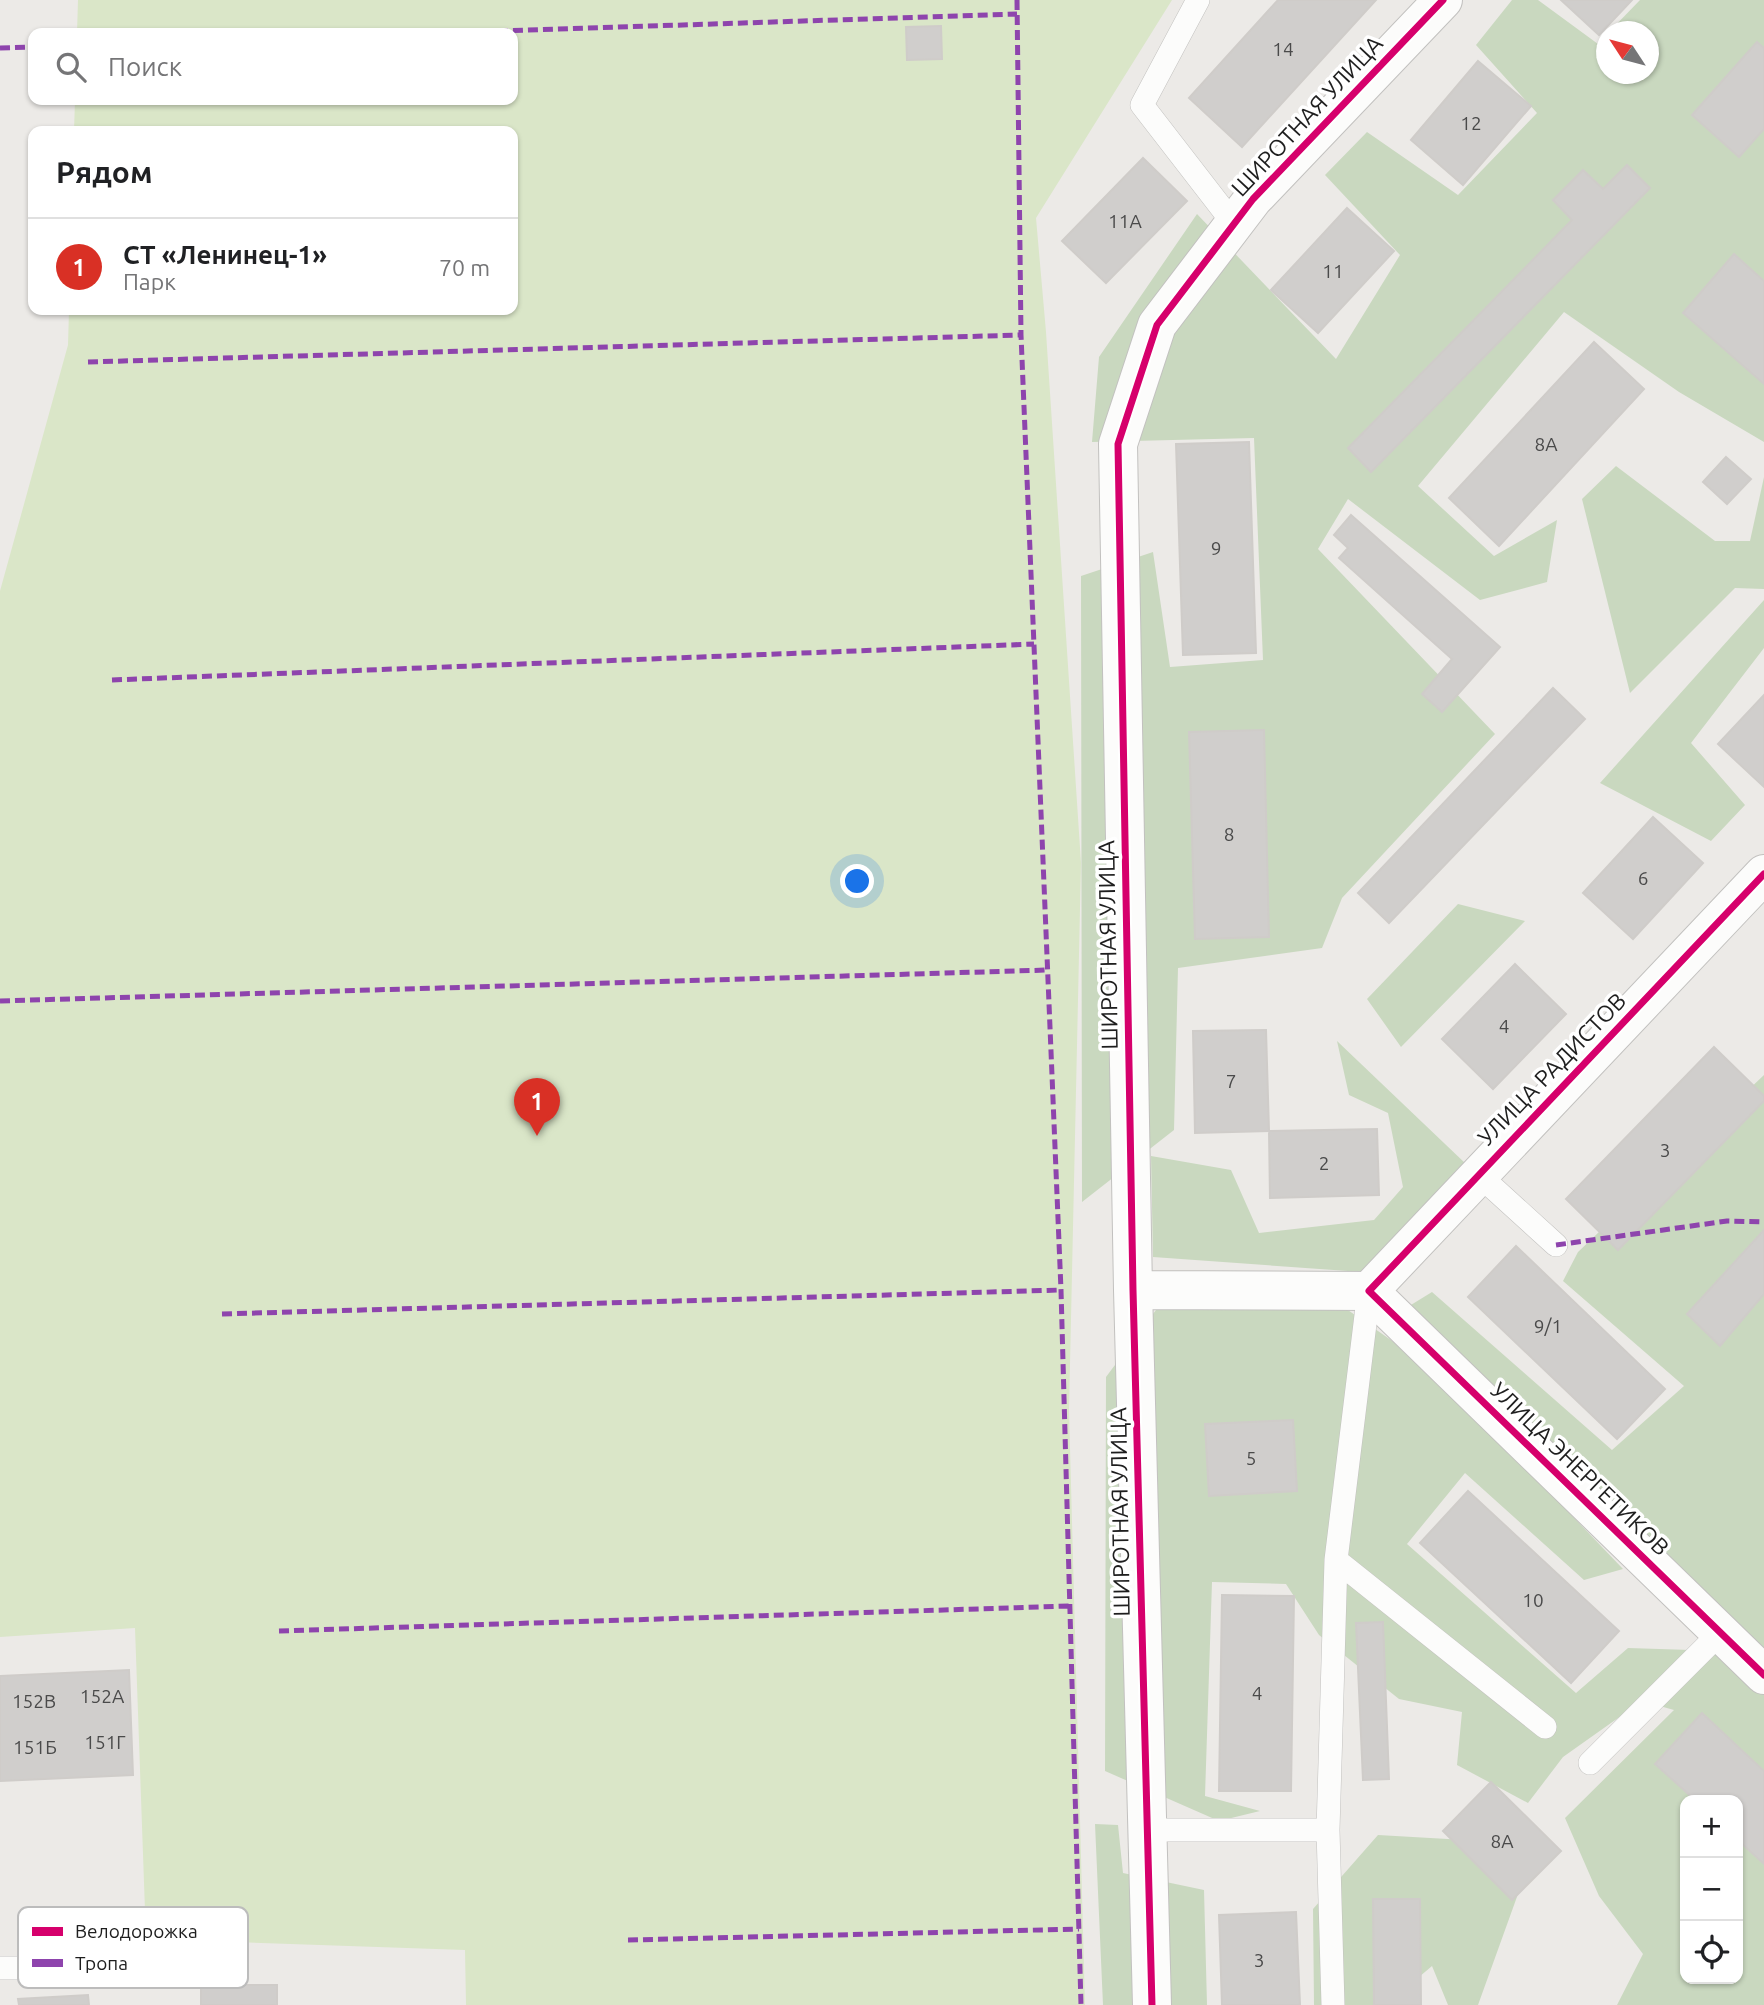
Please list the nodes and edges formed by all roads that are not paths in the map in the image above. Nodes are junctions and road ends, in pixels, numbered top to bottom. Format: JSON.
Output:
{"nodes":[{"id":1,"x":1198,"y":0,"type":"edge"},
{"id":2,"x":1443,"y":0,"type":"edge"},
{"id":3,"x":1234,"y":223,"type":"junction"},
{"id":4,"x":1764,"y":874,"type":"edge"},
{"id":5,"x":1479,"y":1175,"type":"junction"},
{"id":6,"x":1556,"y":1245,"type":"dead end"},
{"id":7,"x":1133,"y":1290,"type":"junction"},
{"id":8,"x":1369,"y":1291,"type":"junction"},
{"id":9,"x":1336,"y":1560,"type":"junction"},
{"id":10,"x":1720,"y":1633,"type":"junction"},
{"id":11,"x":1764,"y":1675,"type":"edge"},
{"id":12,"x":1545,"y":1727,"type":"dead end"},
{"id":13,"x":1590,"y":1763,"type":"dead end"},
{"id":14,"x":1148,"y":1830,"type":"junction"},
{"id":15,"x":1328,"y":1830,"type":"junction"},
{"id":16,"x":0,"y":1968,"type":"edge"},
{"id":17,"x":18,"y":1968,"type":"edge"},
{"id":18,"x":1152,"y":2005,"type":"edge"},
{"id":19,"x":1334,"y":2005,"type":"edge"}],
"edges":[{"from":1,"to":3,"type":"lane"},
{"from":2,"to":3,"type":"street","name":"ШИРОТНАЯ УЛИЦА"},
{"from":3,"to":7,"type":"street","name":"ШИРОТНАЯ УЛИЦА"},
{"from":4,"to":5,"type":"street","name":"УЛИЦА РАДИСТОВ"},
{"from":5,"to":6,"type":"lane"},
{"from":5,"to":8,"type":"street","name":"УЛИЦА РАДИСТОВ"},
{"from":7,"to":8,"type":"street"},
{"from":7,"to":14,"type":"street","name":"ШИРОТНАЯ УЛИЦА"},
{"from":8,"to":9,"type":"lane"},
{"from":8,"to":10,"type":"street","name":"УЛИЦА ЭНЕРГЕТИКОВ"},
{"from":9,"to":12,"type":"lane"},
{"from":9,"to":15,"type":"lane"},
{"from":10,"to":11,"type":"street","name":"УЛИЦА ЭНЕРГЕТИКОВ"},
{"from":10,"to":13,"type":"lane"},
{"from":14,"to":15,"type":"lane"},
{"from":14,"to":18,"type":"street","name":"ШИРОТНАЯ УЛИЦА"},
{"from":15,"to":19,"type":"lane"},
{"from":16,"to":17,"type":"lane"}]}
